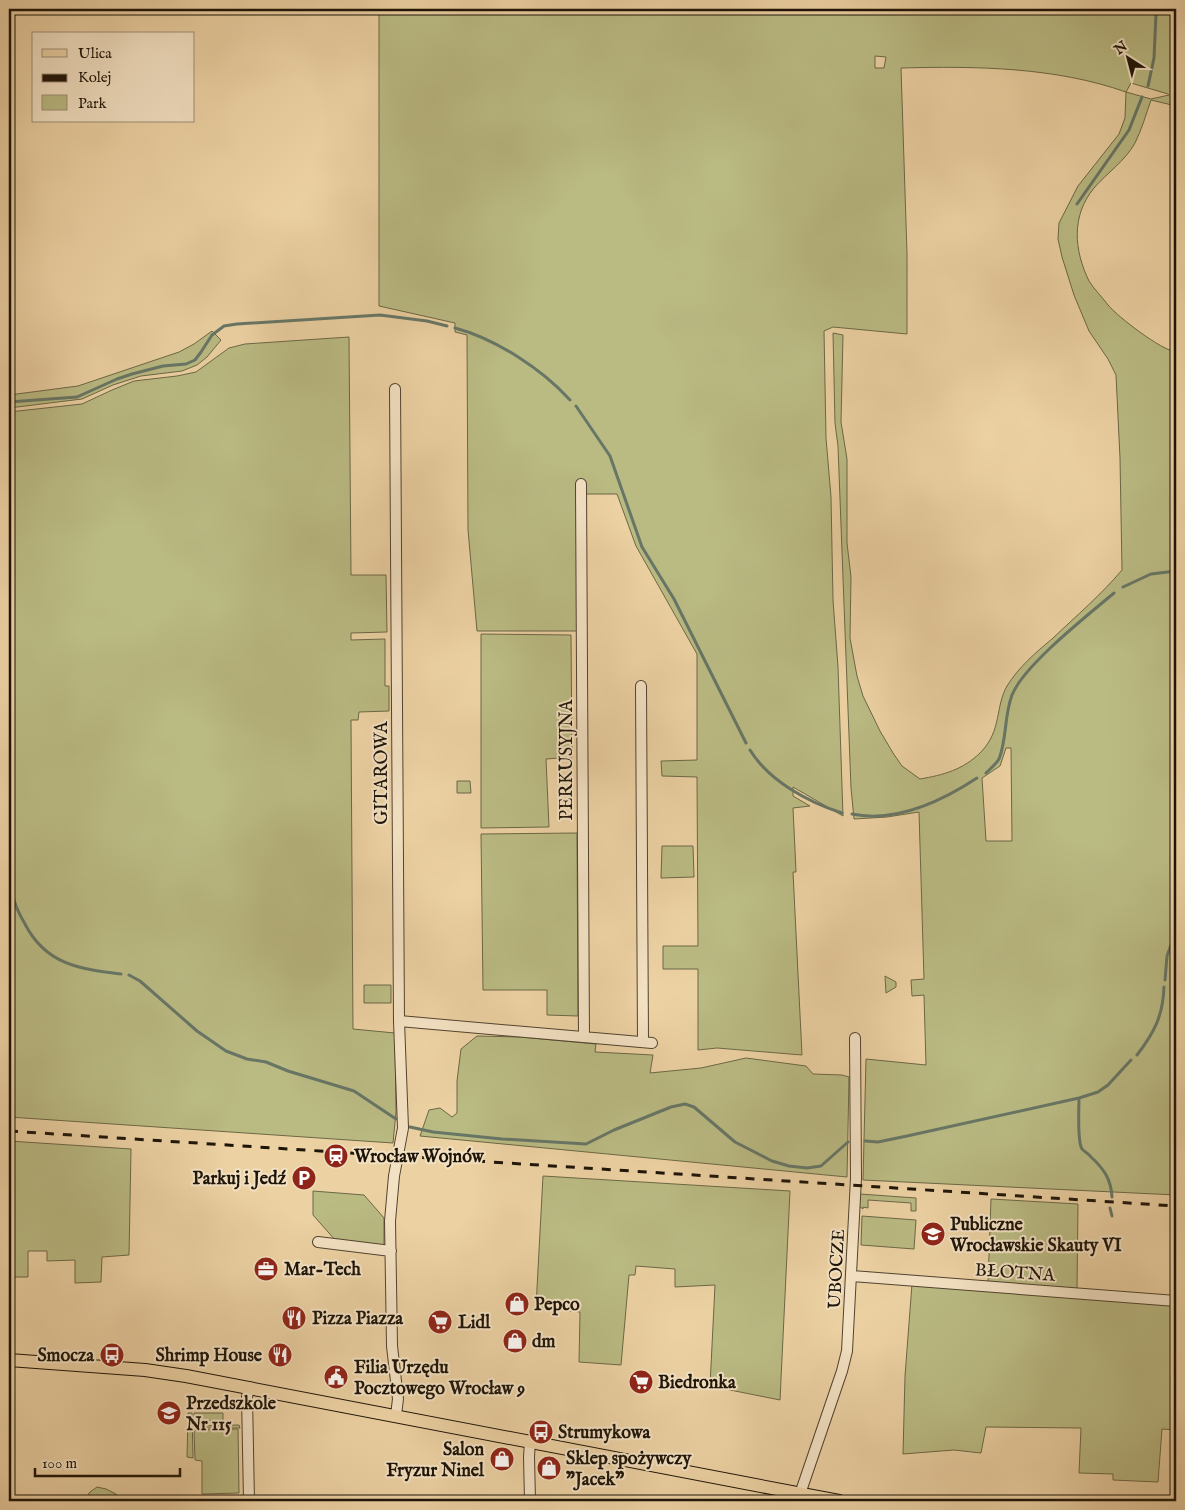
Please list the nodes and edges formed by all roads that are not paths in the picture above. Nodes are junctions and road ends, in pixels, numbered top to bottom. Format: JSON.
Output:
{"nodes":[{"id":1,"x":395,"y":389,"type":"dead end"},
{"id":2,"x":581,"y":484,"type":"dead end"},
{"id":3,"x":642,"y":686,"type":"dead end"},
{"id":4,"x":399,"y":1021,"type":"junction"},
{"id":5,"x":584,"y":1036,"type":"junction"},
{"id":6,"x":855,"y":1038,"type":"dead end"},
{"id":7,"x":318,"y":1242,"type":"dead end"},
{"id":8,"x":391,"y":1251,"type":"junction"},
{"id":9,"x":852,"y":1276,"type":"junction"},
{"id":10,"x":1176,"y":1300,"type":"edge"},
{"id":11,"x":9,"y":1360,"type":"edge"},
{"id":12,"x":249,"y":1387,"type":"junction"},
{"id":13,"x":396,"y":1415,"type":"junction"},
{"id":14,"x":530,"y":1441,"type":"junction"},
{"id":15,"x":796,"y":1496,"type":"edge"},
{"id":16,"x":248,"y":1501,"type":"edge"},
{"id":17,"x":530,"y":1501,"type":"edge"},
{"id":18,"x":839,"y":1501,"type":"edge"}],
"edges":[{"from":1,"to":4,"type":"street","name":"GITAROWA"},
{"from":2,"to":5,"type":"street","name":"PERKUSYJNA"},
{"from":3,"to":5,"type":"street"},
{"from":4,"to":5,"type":"street"},
{"from":4,"to":8,"type":"street","name":"GITAROWA"},
{"from":6,"to":9,"type":"street","name":"UBOCZE"},
{"from":7,"to":8,"type":"street"},
{"from":8,"to":13,"type":"street","name":"GITAROWA"},
{"from":9,"to":10,"type":"street","name":"BŁOTNA"},
{"from":9,"to":15,"type":"street","name":"UBOCZE"},
{"from":11,"to":12,"type":"main road"},
{"from":12,"to":13,"type":"main road"},
{"from":12,"to":16,"type":"street"},
{"from":13,"to":14,"type":"main road"},
{"from":14,"to":15,"type":"main road"},
{"from":14,"to":17,"type":"street"},
{"from":15,"to":18,"type":"main road"}]}
